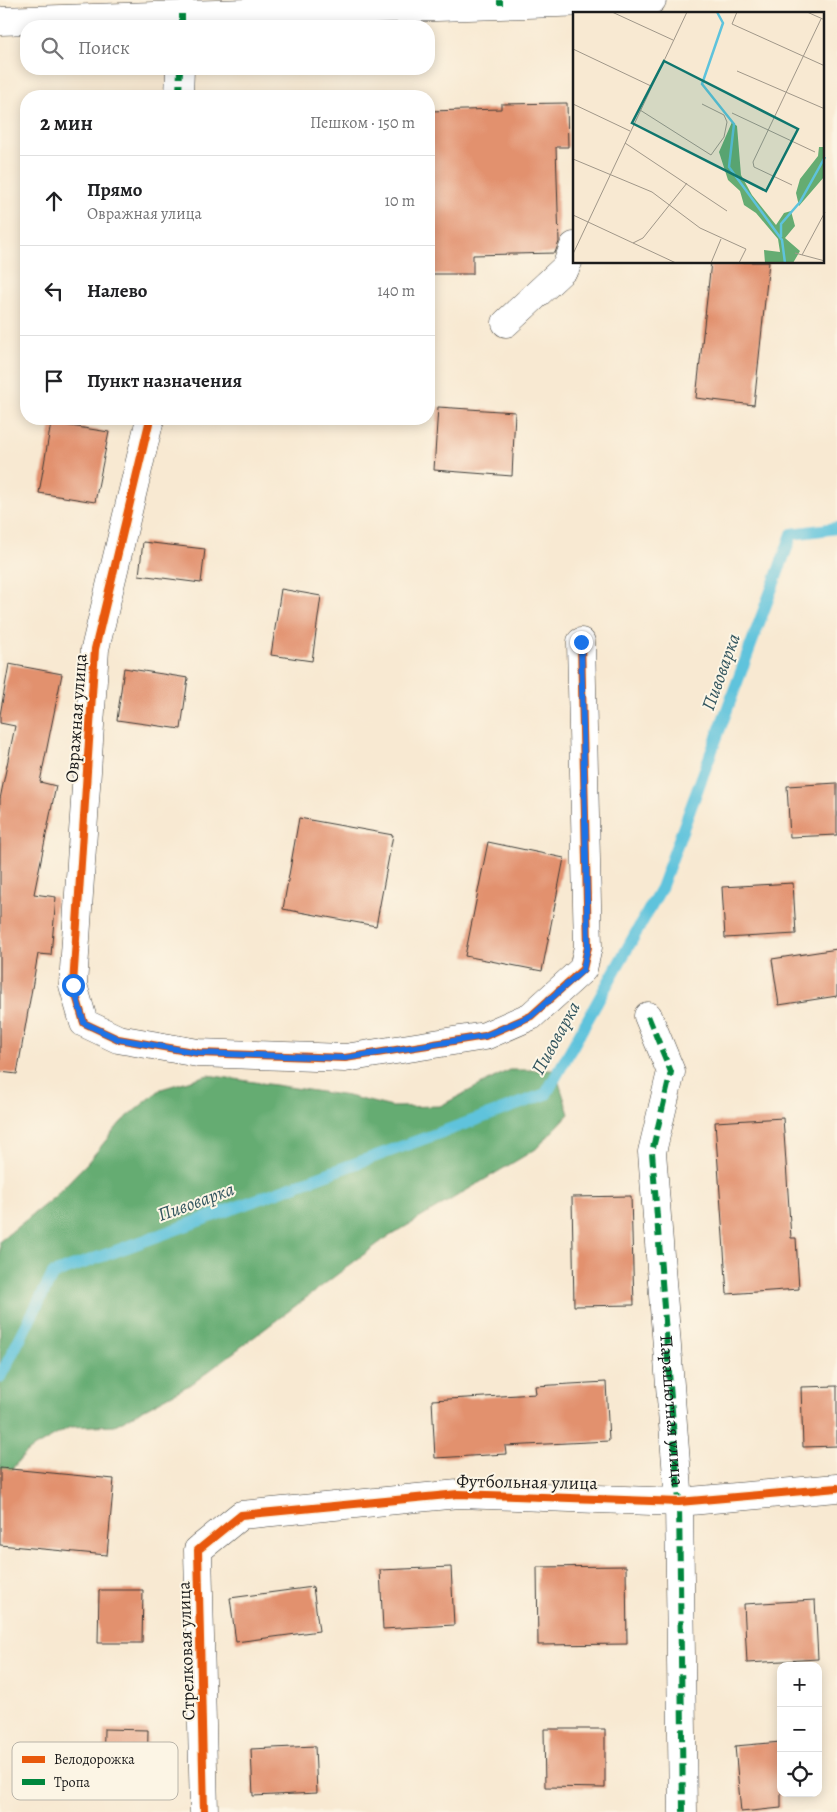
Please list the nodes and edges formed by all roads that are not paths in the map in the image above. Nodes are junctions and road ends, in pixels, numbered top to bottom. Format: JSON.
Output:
{"nodes":[{"id":1,"x":652,"y":0,"type":"edge"},
{"id":2,"x":500,"y":3,"type":"edge"},
{"id":3,"x":593,"y":8,"type":"edge"},
{"id":4,"x":182,"y":20,"type":"edge"},
{"id":5,"x":0,"y":21,"type":"edge"},
{"id":6,"x":20,"y":21,"type":"edge"},
{"id":7,"x":180,"y":75,"type":"edge"},
{"id":8,"x":179,"y":90,"type":"edge"},
{"id":9,"x":573,"y":249,"type":"edge"},
{"id":10,"x":506,"y":323,"type":"dead end"},
{"id":11,"x":149,"y":425,"type":"edge"},
{"id":12,"x":581,"y":642,"type":"dead end"},
{"id":13,"x":648,"y":1016,"type":"dead end"},
{"id":14,"x":837,"y":1488,"type":"edge"},
{"id":15,"x":679,"y":1502,"type":"junction"},
{"id":16,"x":198,"y":1550,"type":"joint"},
{"id":17,"x":204,"y":1812,"type":"edge"},
{"id":18,"x":683,"y":1812,"type":"edge"}],
"edges":[{"from":1,"to":3,"type":"street"},
{"from":2,"to":3,"type":"street"},
{"from":2,"to":4,"type":"street"},
{"from":5,"to":6,"type":"street"},
{"from":7,"to":8,"type":"street"},
{"from":9,"to":10,"type":"street"},
{"from":11,"to":12,"type":"street","name":"Овражная улица"},
{"from":13,"to":15,"type":"street","name":"Парашютная улица"},
{"from":14,"to":15,"type":"street","name":"Футбольная улица"},
{"from":15,"to":16,"type":"street","name":"Футбольная улица"},
{"from":15,"to":18,"type":"street","name":"Парашютная улица"},
{"from":16,"to":17,"type":"street","name":"Стрелковая улица"}]}
